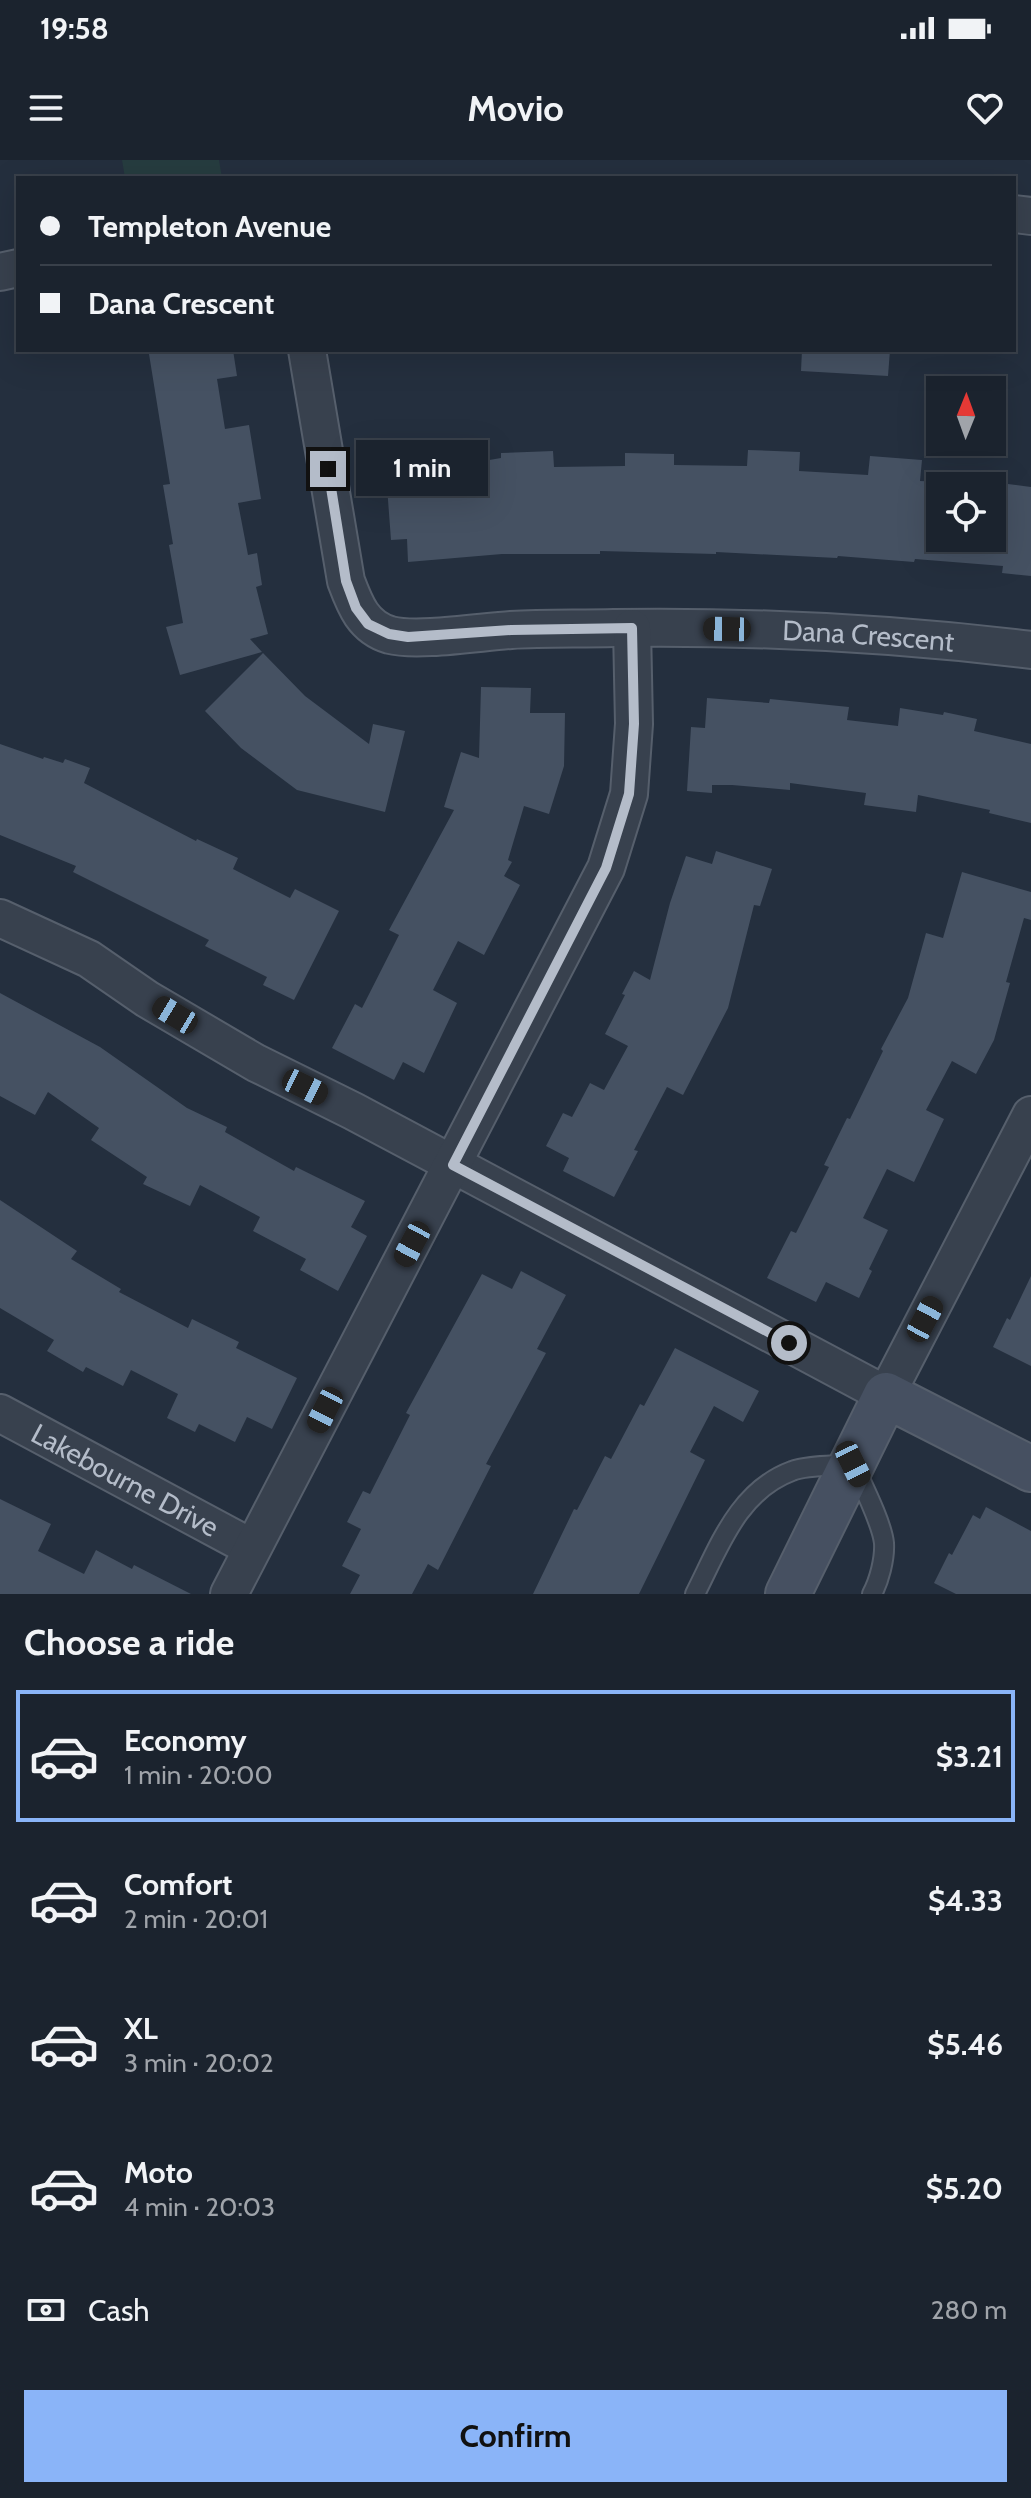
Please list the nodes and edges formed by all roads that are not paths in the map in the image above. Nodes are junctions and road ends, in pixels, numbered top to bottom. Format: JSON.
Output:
{"nodes":[{"id":1,"x":307,"y":352,"type":"edge"},
{"id":2,"x":632,"y":628,"type":"junction"},
{"id":3,"x":1031,"y":650,"type":"edge"},
{"id":4,"x":0,"y":918,"type":"edge"},
{"id":5,"x":1031,"y":1115,"type":"edge"},
{"id":6,"x":453,"y":1165,"type":"junction"},
{"id":7,"x":886,"y":1395,"type":"junction"},
{"id":8,"x":0,"y":1413,"type":"edge"},
{"id":9,"x":853,"y":1464,"type":"junction"},
{"id":10,"x":1031,"y":1469,"type":"edge"},
{"id":11,"x":252,"y":1548,"type":"junction"},
{"id":12,"x":229,"y":1594,"type":"edge"},
{"id":13,"x":695,"y":1594,"type":"edge"},
{"id":14,"x":788,"y":1594,"type":"edge"},
{"id":15,"x":872,"y":1594,"type":"edge"}],
"edges":[{"from":1,"to":2,"type":"street","name":"Dana Crescent"},
{"from":2,"to":3,"type":"street","name":"Dana Crescent"},
{"from":2,"to":6,"type":"street"},
{"from":4,"to":6,"type":"street"},
{"from":5,"to":7,"type":"street"},
{"from":6,"to":7,"type":"street"},
{"from":6,"to":11,"type":"street"},
{"from":7,"to":9,"type":"street"},
{"from":7,"to":10,"type":"street"},
{"from":8,"to":11,"type":"street","name":"Lakebourne Drive"},
{"from":9,"to":13,"type":"lane"},
{"from":9,"to":14,"type":"street"},
{"from":9,"to":15,"type":"lane"},
{"from":11,"to":12,"type":"street"}]}
